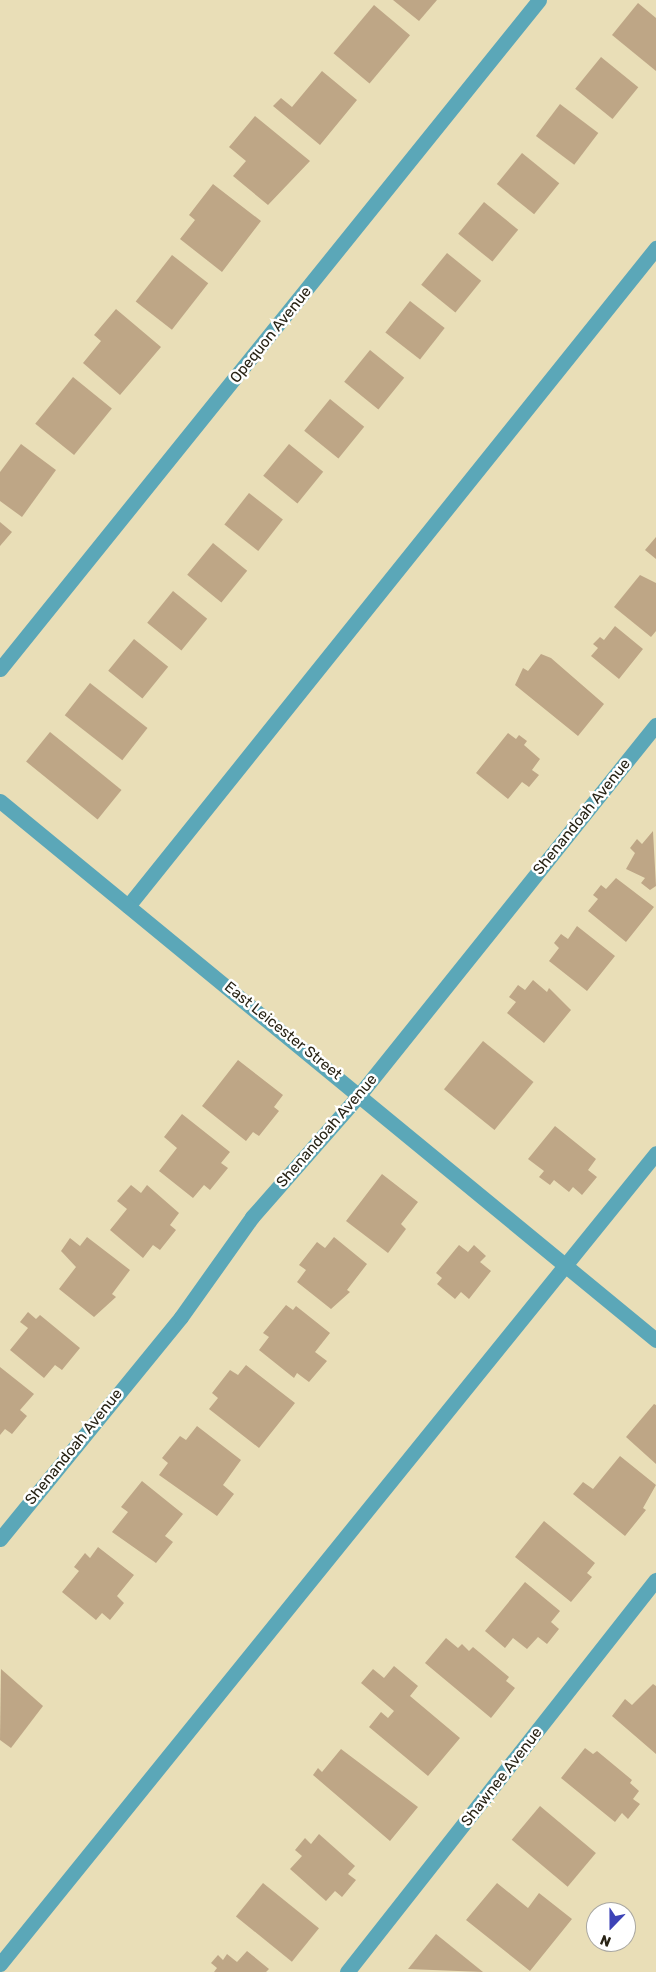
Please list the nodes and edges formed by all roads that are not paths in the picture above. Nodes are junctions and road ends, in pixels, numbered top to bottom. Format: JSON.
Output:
{"nodes":[{"id":1,"x":539,"y":0,"type":"edge"},
{"id":2,"x":656,"y":248,"type":"edge"},
{"id":3,"x":0,"y":669,"type":"edge"},
{"id":4,"x":656,"y":725,"type":"edge"},
{"id":5,"x":0,"y":801,"type":"edge"},
{"id":6,"x":128,"y":906,"type":"junction"},
{"id":7,"x":360,"y":1094,"type":"junction"},
{"id":8,"x":656,"y":1153,"type":"edge"},
{"id":9,"x":565,"y":1264,"type":"junction"},
{"id":10,"x":656,"y":1340,"type":"edge"},
{"id":11,"x":0,"y":1539,"type":"edge"},
{"id":12,"x":656,"y":1580,"type":"edge"},
{"id":13,"x":0,"y":1964,"type":"edge"},
{"id":14,"x":347,"y":1972,"type":"edge"}],
"edges":[{"from":1,"to":3,"type":"street","name":"Opequon Avenue"},
{"from":2,"to":6,"type":"street"},
{"from":4,"to":7,"type":"street","name":"Shenandoah Avenue"},
{"from":5,"to":6,"type":"street","name":"East Leicester Street"},
{"from":6,"to":7,"type":"street","name":"East Leicester Street"},
{"from":7,"to":9,"type":"street","name":"East Leicester Street"},
{"from":7,"to":11,"type":"street","name":"Shenandoah Avenue"},
{"from":8,"to":9,"type":"street"},
{"from":9,"to":10,"type":"street","name":"East Leicester Street"},
{"from":9,"to":13,"type":"street"},
{"from":12,"to":14,"type":"street","name":"Shawnee Avenue"}]}
